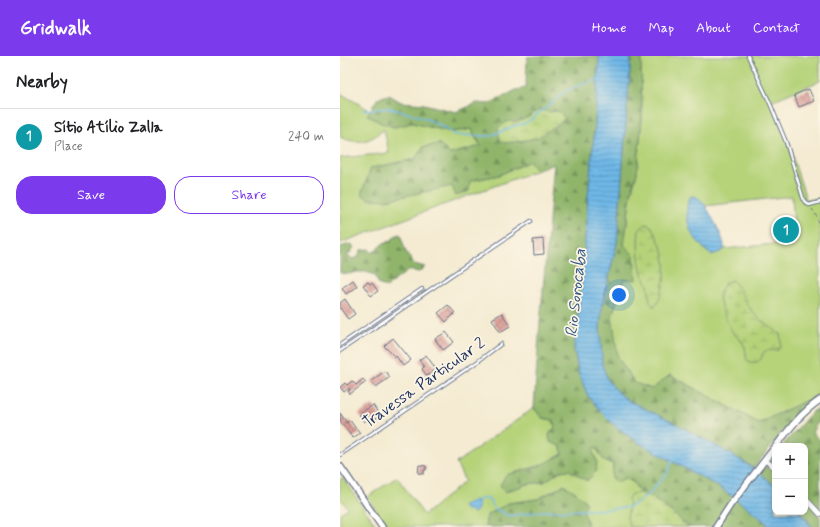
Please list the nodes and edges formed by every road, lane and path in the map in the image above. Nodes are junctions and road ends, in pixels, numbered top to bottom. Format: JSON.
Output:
{"nodes":[{"id":1,"x":748,"y":56,"type":"edge"},
{"id":2,"x":820,"y":202,"type":"edge"},
{"id":3,"x":809,"y":205,"type":"junction"},
{"id":4,"x":531,"y":221,"type":"dead end"},
{"id":5,"x":820,"y":225,"type":"edge"},
{"id":6,"x":422,"y":289,"type":"dead end"},
{"id":7,"x":501,"y":344,"type":"dead end"},
{"id":8,"x":340,"y":345,"type":"edge"},
{"id":9,"x":340,"y":351,"type":"edge"},
{"id":10,"x":820,"y":400,"type":"edge"},
{"id":11,"x":779,"y":443,"type":"edge"},
{"id":12,"x":772,"y":452,"type":"edge"},
{"id":13,"x":340,"y":455,"type":"edge"},
{"id":14,"x":763,"y":462,"type":"junction"},
{"id":15,"x":340,"y":466,"type":"edge"},
{"id":16,"x":772,"y":466,"type":"edge"},
{"id":17,"x":808,"y":501,"type":"edge"},
{"id":18,"x":820,"y":514,"type":"edge"},
{"id":19,"x":382,"y":527,"type":"edge"},
{"id":20,"x":716,"y":527,"type":"edge"}],
"edges":[{"from":1,"to":3,"type":"lane"},
{"from":2,"to":3,"type":"lane"},
{"from":3,"to":5,"type":"path"},
{"from":4,"to":9,"type":"lane"},
{"from":6,"to":8,"type":"lane"},
{"from":7,"to":13,"type":"lane","name":"Travessa Particular 2"},
{"from":10,"to":11,"type":"street"},
{"from":12,"to":14,"type":"street"},
{"from":14,"to":16,"type":"street"},
{"from":14,"to":20,"type":"street"},
{"from":15,"to":19,"type":"street"},
{"from":17,"to":18,"type":"street"}]}
